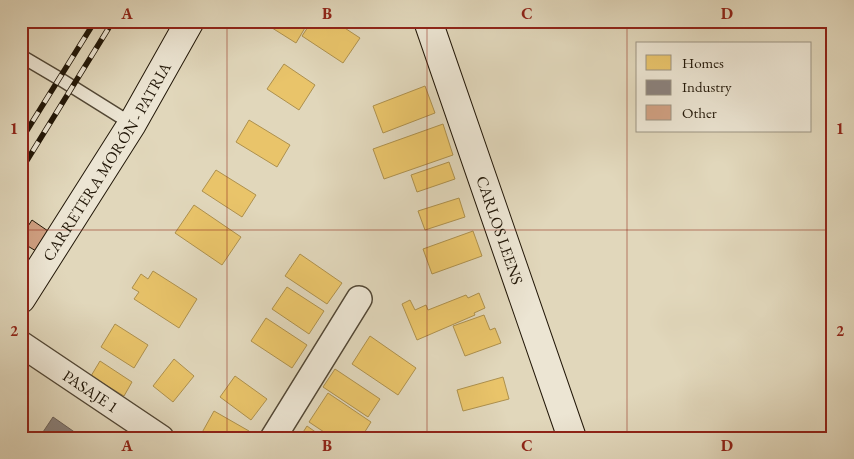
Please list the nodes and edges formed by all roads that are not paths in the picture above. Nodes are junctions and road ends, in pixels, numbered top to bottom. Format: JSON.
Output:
{"nodes":[{"id":1,"x":190,"y":21,"type":"edge"},
{"id":2,"x":428,"y":21,"type":"edge"},
{"id":3,"x":21,"y":56,"type":"edge"},
{"id":4,"x":132,"y":124,"type":"junction"},
{"id":5,"x":21,"y":299,"type":"edge"},
{"id":6,"x":359,"y":299,"type":"dead end"},
{"id":7,"x":21,"y":344,"type":"edge"},
{"id":8,"x":161,"y":438,"type":"edge"},
{"id":9,"x":273,"y":438,"type":"edge"},
{"id":10,"x":572,"y":438,"type":"edge"}],
"edges":[{"from":1,"to":4,"type":"street","name":"CARRETERA MORÓN - PATRIA"},
{"from":2,"to":10,"type":"street","name":"CARLOS LEENS"},
{"from":3,"to":4,"type":"lane"},
{"from":4,"to":5,"type":"street","name":"CARRETERA MORÓN - PATRIA"},
{"from":6,"to":9,"type":"street"},
{"from":7,"to":8,"type":"street","name":"PASAJE 1"}]}
